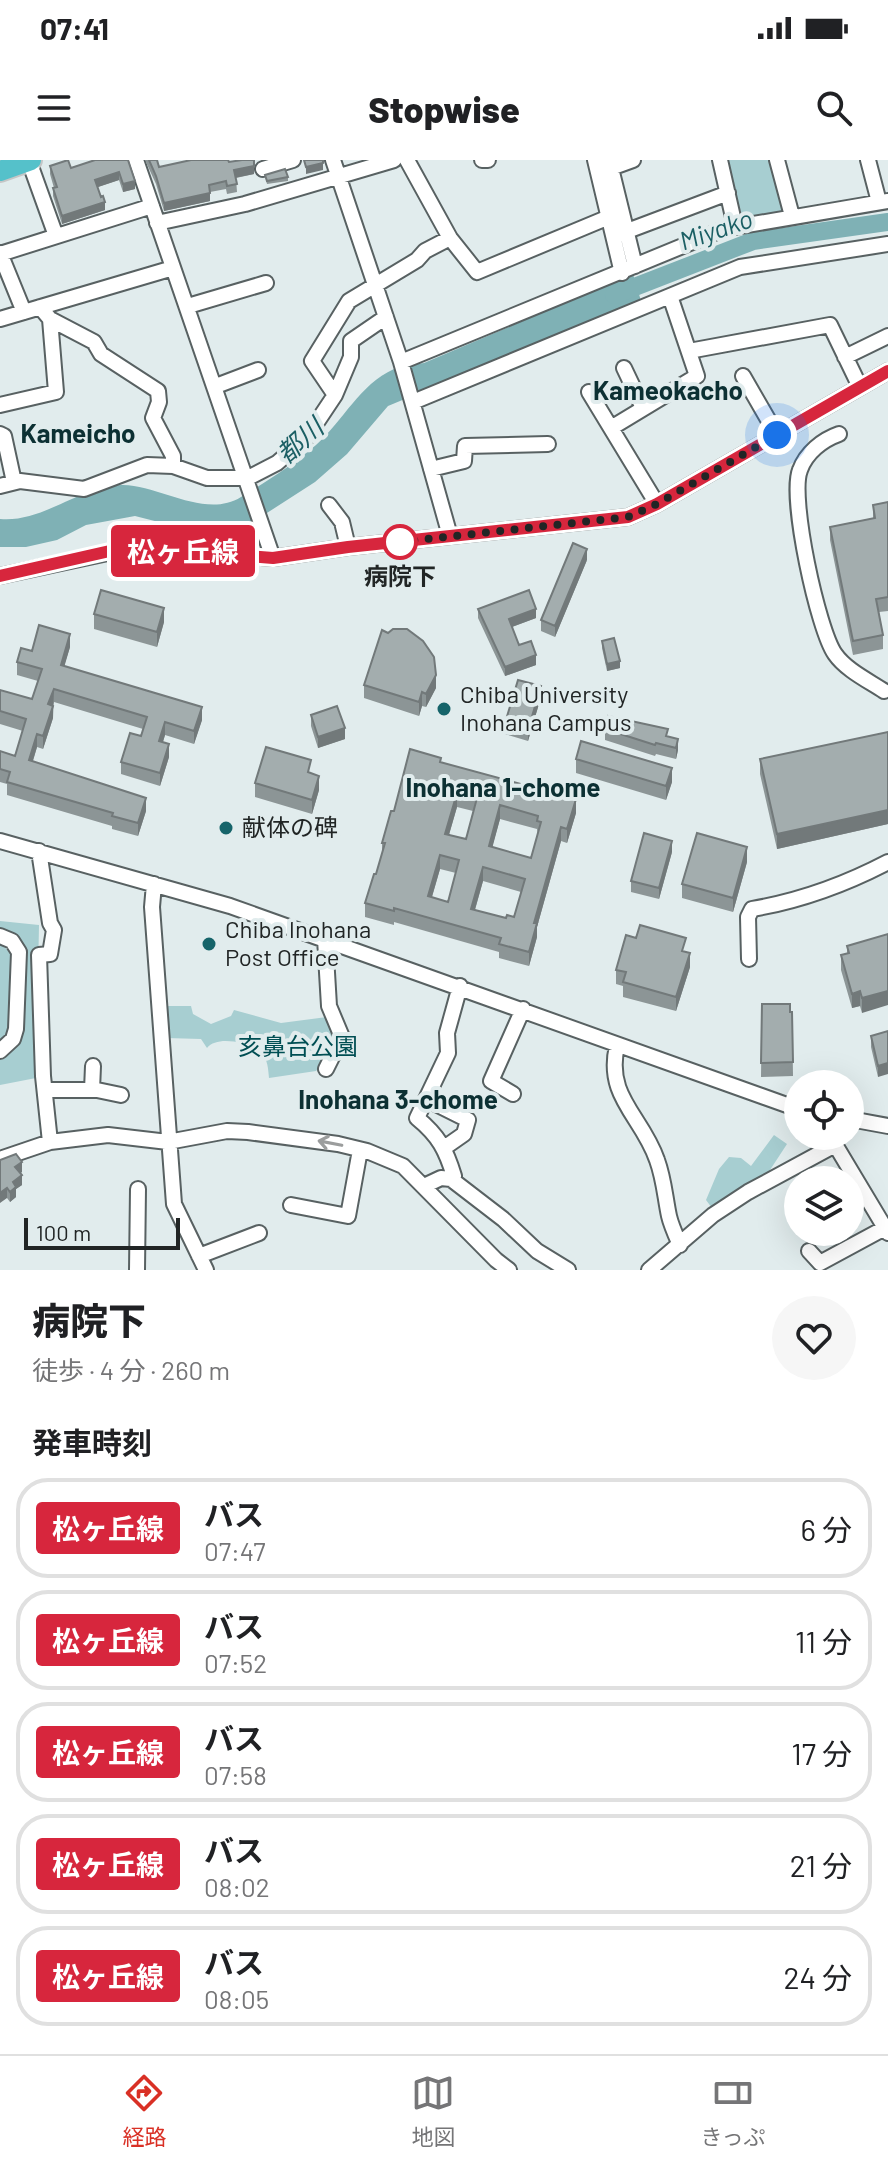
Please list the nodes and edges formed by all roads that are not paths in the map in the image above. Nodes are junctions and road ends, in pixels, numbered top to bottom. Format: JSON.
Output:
{"nodes":[{"id":1,"x":30,"y":160,"type":"edge"},
{"id":2,"x":136,"y":160,"type":"edge"},
{"id":3,"x":293,"y":160,"type":"edge"},
{"id":4,"x":333,"y":160,"type":"edge"},
{"id":5,"x":394,"y":160,"type":"edge"},
{"id":6,"x":407,"y":160,"type":"edge"},
{"id":7,"x":482,"y":160,"type":"edge"},
{"id":8,"x":488,"y":160,"type":"edge"},
{"id":9,"x":595,"y":160,"type":"edge"},
{"id":10,"x":633,"y":160,"type":"edge"},
{"id":11,"x":720,"y":160,"type":"edge"},
{"id":12,"x":777,"y":160,"type":"edge"},
{"id":13,"x":868,"y":160,"type":"edge"},
{"id":14,"x":610,"y":164,"type":"edge"},
{"id":15,"x":263,"y":169,"type":"dead end"},
{"id":16,"x":0,"y":171,"type":"edge"},
{"id":17,"x":337,"y":177,"type":"junction"},
{"id":18,"x":728,"y":193,"type":"junction"},
{"id":19,"x":883,"y":202,"type":"edge"},
{"id":20,"x":152,"y":206,"type":"junction"},
{"id":21,"x":792,"y":216,"type":"junction"},
{"id":22,"x":609,"y":217,"type":"junction"},
{"id":23,"x":157,"y":223,"type":"junction"},
{"id":24,"x":735,"y":226,"type":"junction"},
{"id":25,"x":620,"y":234,"type":"junction"},
{"id":26,"x":56,"y":236,"type":"junction"},
{"id":27,"x":450,"y":238,"type":"junction"},
{"id":28,"x":888,"y":244,"type":"edge"},
{"id":29,"x":0,"y":253,"type":"edge"},
{"id":30,"x":173,"y":268,"type":"junction"},
{"id":31,"x":628,"y":269,"type":"junction"},
{"id":32,"x":266,"y":283,"type":"dead end"},
{"id":33,"x":375,"y":285,"type":"junction"},
{"id":34,"x":670,"y":296,"type":"junction"},
{"id":35,"x":188,"y":306,"type":"junction"},
{"id":36,"x":24,"y":312,"type":"junction"},
{"id":37,"x":45,"y":313,"type":"junction"},
{"id":38,"x":386,"y":317,"type":"junction"},
{"id":39,"x":0,"y":319,"type":"edge"},
{"id":40,"x":888,"y":336,"type":"edge"},
{"id":41,"x":689,"y":351,"type":"junction"},
{"id":42,"x":845,"y":357,"type":"junction"},
{"id":43,"x":401,"y":362,"type":"junction"},
{"id":44,"x":624,"y":368,"type":"dead end"},
{"id":45,"x":258,"y":370,"type":"dead end"},
{"id":46,"x":888,"y":371,"type":"edge"},
{"id":47,"x":743,"y":376,"type":"dead end"},
{"id":48,"x":216,"y":386,"type":"junction"},
{"id":49,"x":860,"y":387,"type":"junction"},
{"id":50,"x":589,"y":392,"type":"dead end"},
{"id":51,"x":335,"y":395,"type":"junction"},
{"id":52,"x":413,"y":402,"type":"junction"},
{"id":53,"x":0,"y":405,"type":"edge"},
{"id":54,"x":643,"y":408,"type":"junction"},
{"id":55,"x":611,"y":428,"type":"junction"},
{"id":56,"x":0,"y":434,"type":"edge"},
{"id":57,"x":839,"y":434,"type":"dead end"},
{"id":58,"x":777,"y":435,"type":"junction"},
{"id":59,"x":548,"y":444,"type":"dead end"},
{"id":60,"x":173,"y":466,"type":"junction"},
{"id":61,"x":431,"y":469,"type":"junction"},
{"id":62,"x":249,"y":482,"type":"junction"},
{"id":63,"x":7,"y":484,"type":"edge"},
{"id":64,"x":657,"y":504,"type":"junction"},
{"id":65,"x":329,"y":505,"type":"dead end"},
{"id":66,"x":450,"y":536,"type":"junction"},
{"id":67,"x":348,"y":547,"type":"junction"},
{"id":68,"x":273,"y":558,"type":"junction"},
{"id":69,"x":0,"y":576,"type":"edge"},
{"id":70,"x":884,"y":691,"type":"dead end"},
{"id":71,"x":0,"y":841,"type":"edge"},
{"id":72,"x":39,"y":851,"type":"junction"},
{"id":73,"x":888,"y":862,"type":"edge"},
{"id":74,"x":154,"y":884,"type":"junction"},
{"id":75,"x":0,"y":936,"type":"edge"},
{"id":76,"x":325,"y":939,"type":"junction"},
{"id":77,"x":749,"y":959,"type":"dead end"},
{"id":78,"x":460,"y":986,"type":"junction"},
{"id":79,"x":523,"y":1009,"type":"junction"},
{"id":80,"x":617,"y":1046,"type":"junction"},
{"id":81,"x":0,"y":1051,"type":"edge"},
{"id":82,"x":93,"y":1066,"type":"dead end"},
{"id":83,"x":326,"y":1069,"type":"dead end"},
{"id":84,"x":45,"y":1090,"type":"junction"},
{"id":85,"x":92,"y":1090,"type":"junction"},
{"id":86,"x":513,"y":1094,"type":"dead end"},
{"id":87,"x":121,"y":1095,"type":"dead end"},
{"id":88,"x":426,"y":1099,"type":"junction"},
{"id":89,"x":784,"y":1104,"type":"edge"},
{"id":90,"x":864,"y":1122,"type":"edge"},
{"id":91,"x":888,"y":1126,"type":"edge"},
{"id":92,"x":50,"y":1142,"type":"junction"},
{"id":93,"x":168,"y":1142,"type":"junction"},
{"id":94,"x":444,"y":1148,"type":"junction"},
{"id":95,"x":360,"y":1150,"type":"junction"},
{"id":96,"x":816,"y":1150,"type":"edge"},
{"id":97,"x":838,"y":1150,"type":"edge"},
{"id":98,"x":0,"y":1159,"type":"edge"},
{"id":99,"x":451,"y":1179,"type":"junction"},
{"id":100,"x":424,"y":1186,"type":"junction"},
{"id":101,"x":138,"y":1189,"type":"dead end"},
{"id":102,"x":291,"y":1205,"type":"dead end"},
{"id":103,"x":886,"y":1230,"type":"edge"},
{"id":104,"x":259,"y":1233,"type":"dead end"},
{"id":105,"x":680,"y":1245,"type":"junction"},
{"id":106,"x":809,"y":1251,"type":"dead end"},
{"id":107,"x":199,"y":1256,"type":"junction"},
{"id":108,"x":828,"y":1265,"type":"edge"},
{"id":109,"x":137,"y":1270,"type":"edge"},
{"id":110,"x":206,"y":1270,"type":"edge"},
{"id":111,"x":509,"y":1270,"type":"edge"},
{"id":112,"x":568,"y":1270,"type":"edge"},
{"id":113,"x":649,"y":1270,"type":"edge"}],
"edges":[{"from":1,"to":16,"type":"highway"},
{"from":1,"to":26,"type":"street"},
{"from":2,"to":20,"type":"street"},
{"from":3,"to":15,"type":"street"},
{"from":4,"to":17,"type":"street"},
{"from":5,"to":17,"type":"street"},
{"from":6,"to":27,"type":"street"},
{"from":7,"to":8,"type":"street"},
{"from":9,"to":22,"type":"street"},
{"from":10,"to":14,"type":"street"},
{"from":11,"to":18,"type":"street"},
{"from":12,"to":21,"type":"street"},
{"from":13,"to":19,"type":"street"},
{"from":14,"to":25,"type":"street"},
{"from":17,"to":23,"type":"street"},
{"from":17,"to":33,"type":"street"},
{"from":18,"to":24,"type":"street"},
{"from":18,"to":25,"type":"street"},
{"from":19,"to":21,"type":"street"},
{"from":20,"to":23,"type":"street"},
{"from":20,"to":26,"type":"street"},
{"from":21,"to":24,"type":"street"},
{"from":22,"to":25,"type":"street"},
{"from":22,"to":27,"type":"street"},
{"from":23,"to":30,"type":"street"},
{"from":24,"to":31,"type":"street"},
{"from":25,"to":31,"type":"street"},
{"from":26,"to":29,"type":"street"},
{"from":27,"to":33,"type":"street"},
{"from":28,"to":34,"type":"street"},
{"from":29,"to":36,"type":"street"},
{"from":30,"to":35,"type":"street"},
{"from":30,"to":37,"type":"street"},
{"from":31,"to":43,"type":"street"},
{"from":32,"to":35,"type":"street"},
{"from":33,"to":38,"type":"street"},
{"from":33,"to":51,"type":"street"},
{"from":34,"to":41,"type":"street"},
{"from":34,"to":52,"type":"street"},
{"from":35,"to":48,"type":"street"},
{"from":36,"to":37,"type":"street"},
{"from":36,"to":39,"type":"street"},
{"from":37,"to":53,"type":"street"},
{"from":37,"to":60,"type":"street"},
{"from":38,"to":43,"type":"street"},
{"from":38,"to":51,"type":"street"},
{"from":40,"to":42,"type":"street"},
{"from":41,"to":42,"type":"street"},
{"from":41,"to":54,"type":"street"},
{"from":42,"to":49,"type":"street"},
{"from":43,"to":52,"type":"street"},
{"from":44,"to":54,"type":"street"},
{"from":45,"to":48,"type":"street"},
{"from":46,"to":49,"type":"street"},
{"from":47,"to":58,"type":"street"},
{"from":48,"to":62,"type":"street"},
{"from":49,"to":58,"type":"street"},
{"from":50,"to":55,"type":"street"},
{"from":51,"to":62,"type":"street"},
{"from":52,"to":61,"type":"street"},
{"from":54,"to":55,"type":"street"},
{"from":55,"to":64,"type":"street"},
{"from":56,"to":63,"type":"street"},
{"from":57,"to":70,"type":"street"},
{"from":58,"to":64,"type":"street"},
{"from":59,"to":61,"type":"street"},
{"from":60,"to":62,"type":"street"},
{"from":60,"to":63,"type":"street"},
{"from":61,"to":66,"type":"street"},
{"from":62,"to":68,"type":"street"},
{"from":64,"to":66,"type":"street"},
{"from":65,"to":67,"type":"street"},
{"from":66,"to":67,"type":"street"},
{"from":67,"to":68,"type":"street"},
{"from":68,"to":69,"type":"street"},
{"from":71,"to":72,"type":"street"},
{"from":72,"to":74,"type":"street"},
{"from":72,"to":84,"type":"street"},
{"from":73,"to":77,"type":"street"},
{"from":74,"to":76,"type":"street"},
{"from":74,"to":93,"type":"street"},
{"from":75,"to":81,"type":"street"},
{"from":76,"to":78,"type":"street"},
{"from":76,"to":83,"type":"street"},
{"from":78,"to":79,"type":"street"},
{"from":78,"to":88,"type":"street"},
{"from":79,"to":80,"type":"street"},
{"from":79,"to":86,"type":"street"},
{"from":80,"to":89,"type":"street"},
{"from":80,"to":105,"type":"street"},
{"from":82,"to":85,"type":"street"},
{"from":84,"to":85,"type":"street"},
{"from":84,"to":92,"type":"street"},
{"from":85,"to":87,"type":"street"},
{"from":88,"to":94,"type":"street"},
{"from":88,"to":94,"type":"street"},
{"from":90,"to":91,"type":"street"},
{"from":92,"to":93,"type":"street"},
{"from":92,"to":98,"type":"street"},
{"from":95,"to":93,"type":"street","one_way":true},
{"from":93,"to":107,"type":"street"},
{"from":94,"to":99,"type":"street"},
{"from":95,"to":100,"type":"street"},
{"from":95,"to":102,"type":"street"},
{"from":96,"to":105,"type":"street"},
{"from":97,"to":103,"type":"street"},
{"from":99,"to":100,"type":"street"},
{"from":99,"to":112,"type":"street"},
{"from":100,"to":111,"type":"street"},
{"from":101,"to":109,"type":"street"},
{"from":103,"to":108,"type":"street"},
{"from":104,"to":107,"type":"street"},
{"from":105,"to":113,"type":"street"},
{"from":106,"to":108,"type":"street"},
{"from":107,"to":110,"type":"street"}]}
